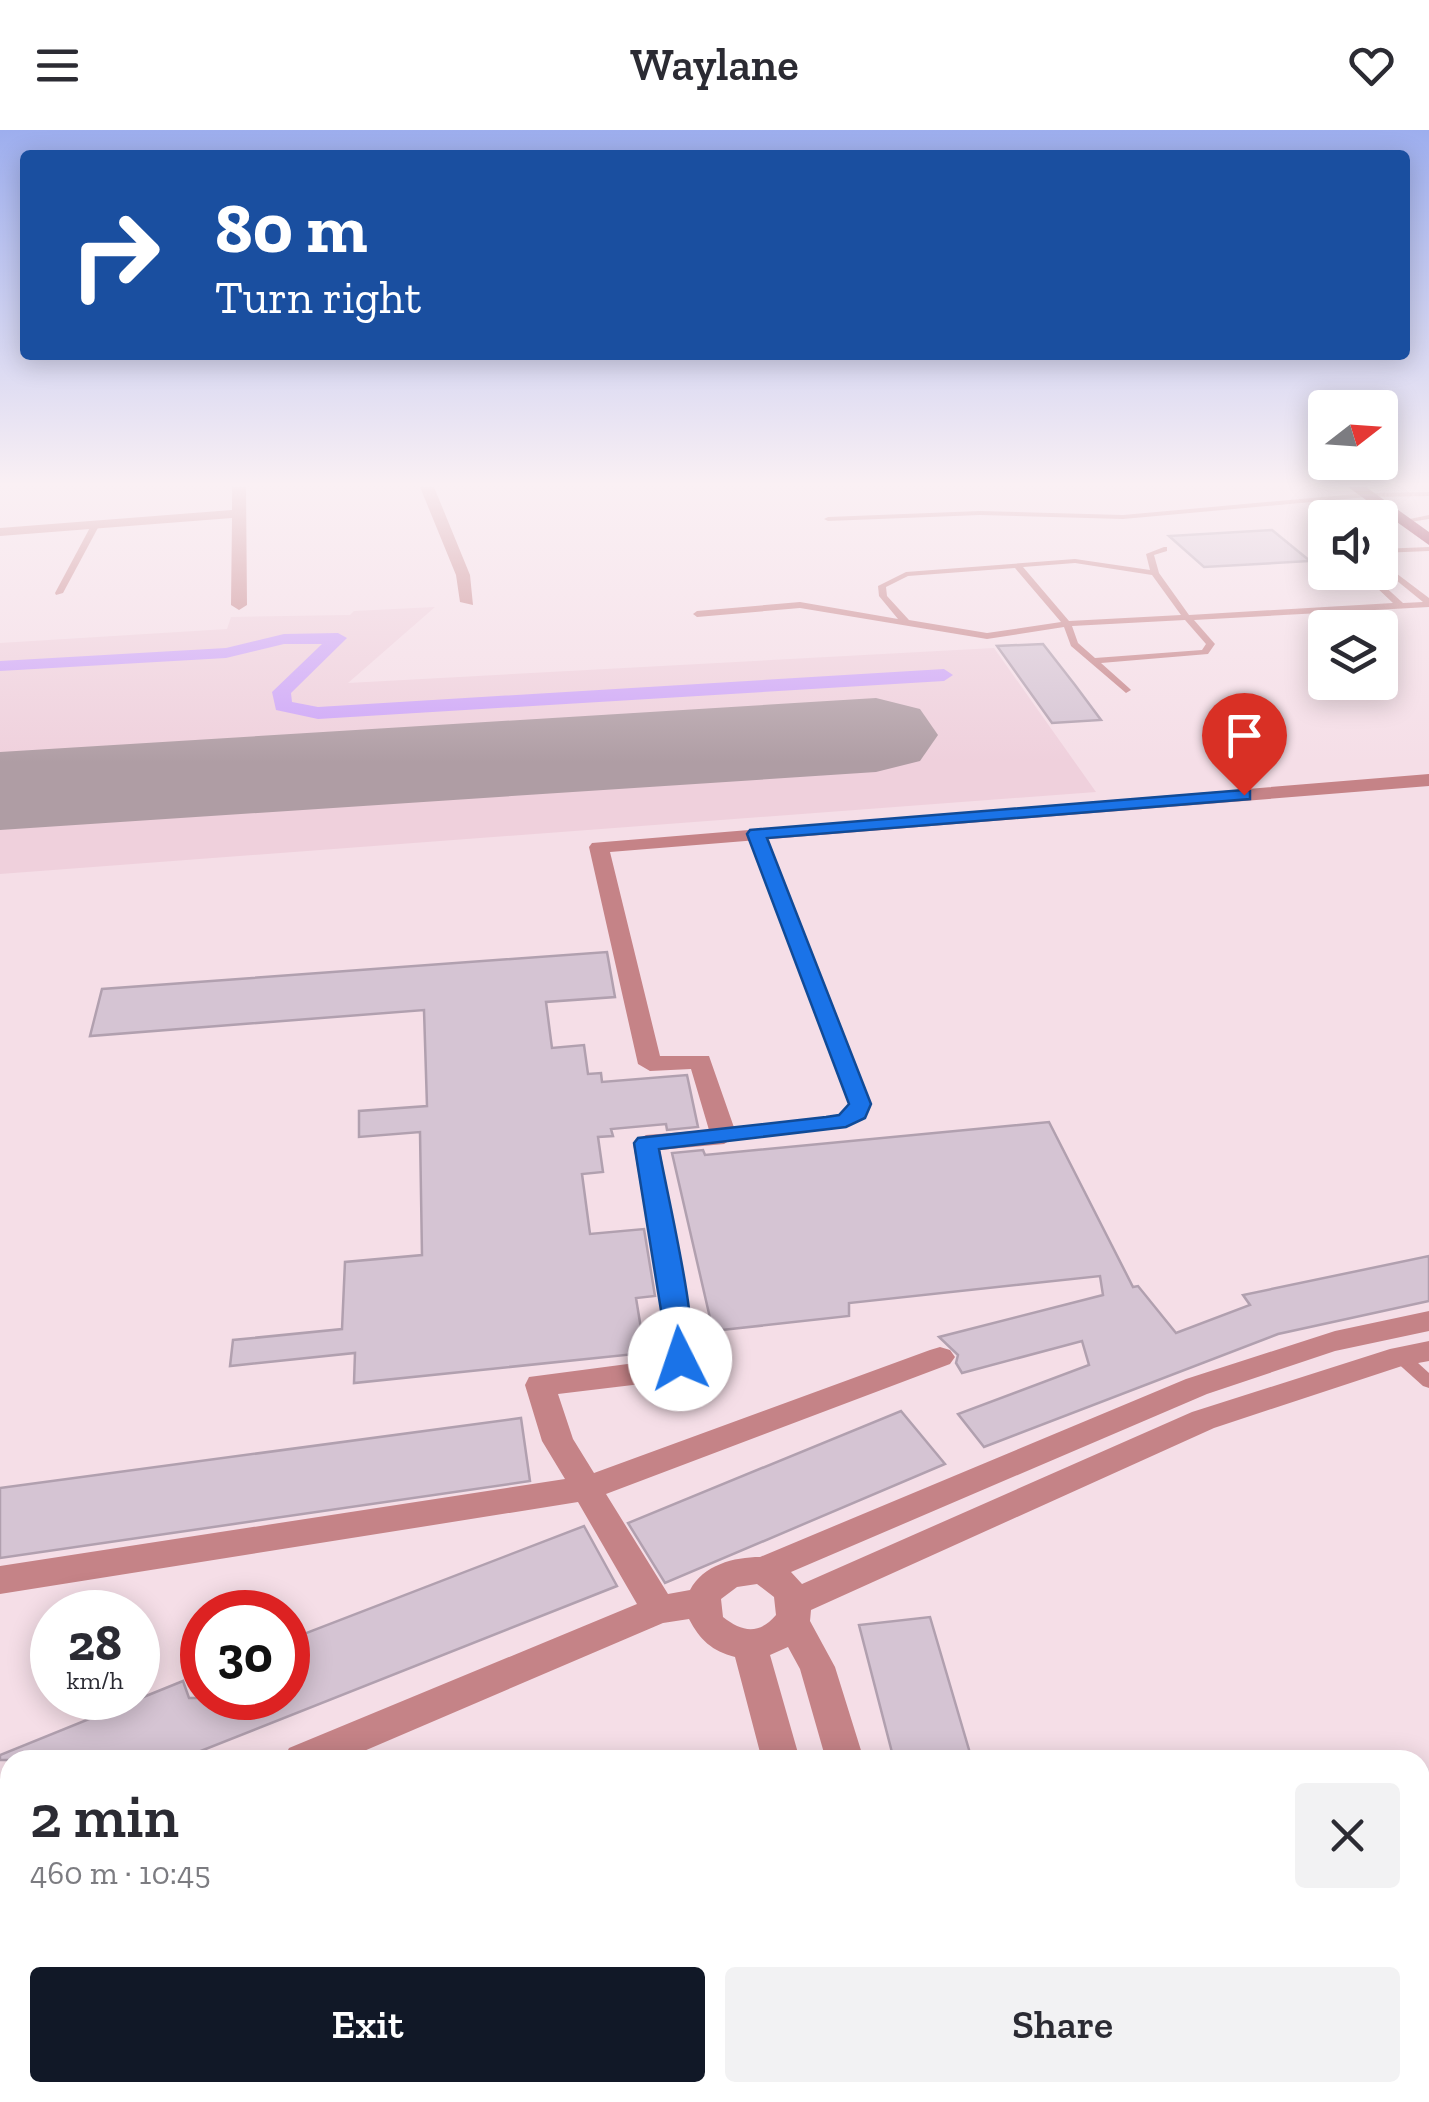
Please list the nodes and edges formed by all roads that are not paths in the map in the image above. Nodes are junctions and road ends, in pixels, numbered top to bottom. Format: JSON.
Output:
{"nodes":[{"id":1,"x":66,"y":579,"type":"edge"},
{"id":2,"x":239,"y":579,"type":"edge"},
{"id":3,"x":464,"y":579,"type":"edge"},
{"id":4,"x":890,"y":579,"type":"edge"},
{"id":5,"x":1029,"y":579,"type":"edge"},
{"id":6,"x":1159,"y":579,"type":"edge"},
{"id":7,"x":1400,"y":579,"type":"edge"},
{"id":8,"x":1384,"y":590,"type":"edge"},
{"id":9,"x":59,"y":592,"type":"dead end"},
{"id":10,"x":468,"y":602,"type":"dead end"},
{"id":11,"x":1429,"y":603,"type":"edge"},
{"id":12,"x":238,"y":605,"type":"dead end"},
{"id":13,"x":1400,"y":605,"type":"junction"},
{"id":14,"x":697,"y":614,"type":"dead end"},
{"id":15,"x":1186,"y":616,"type":"junction"},
{"id":16,"x":907,"y":624,"type":"junction"},
{"id":17,"x":1066,"y":624,"type":"junction"},
{"id":18,"x":1092,"y":661,"type":"junction"},
{"id":19,"x":1126,"y":690,"type":"dead end"},
{"id":20,"x":1429,"y":780,"type":"edge"},
{"id":21,"x":756,"y":834,"type":"junction"},
{"id":22,"x":724,"y":1136,"type":"junction"},
{"id":23,"x":1429,"y":1322,"type":"edge"},
{"id":24,"x":1382,"y":1328,"type":"junction"},
{"id":25,"x":1415,"y":1354,"type":"edge"},
{"id":26,"x":940,"y":1357,"type":"dead end"},
{"id":27,"x":1429,"y":1382,"type":"edge"},
{"id":28,"x":588,"y":1488,"type":"junction"},
{"id":29,"x":763,"y":1570,"type":"junction"},
{"id":30,"x":0,"y":1580,"type":"edge"},
{"id":31,"x":704,"y":1602,"type":"junction"},
{"id":32,"x":659,"y":1610,"type":"junction"},
{"id":33,"x":794,"y":1612,"type":"junction"},
{"id":34,"x":750,"y":1646,"type":"junction"},
{"id":35,"x":326,"y":1750,"type":"edge"},
{"id":36,"x":779,"y":1750,"type":"edge"},
{"id":37,"x":842,"y":1750,"type":"edge"}],
"edges":[{"from":1,"to":9,"type":"lane"},
{"from":2,"to":12,"type":"street"},
{"from":3,"to":10,"type":"street"},
{"from":4,"to":16,"type":"lane"},
{"from":5,"to":17,"type":"lane"},
{"from":6,"to":15,"type":"lane"},
{"from":7,"to":11,"type":"lane"},
{"from":8,"to":13,"type":"lane"},
{"from":11,"to":13,"type":"lane"},
{"from":13,"to":15,"type":"lane"},
{"from":14,"to":16,"type":"lane"},
{"from":15,"to":17,"type":"lane"},
{"from":15,"to":18,"type":"lane"},
{"from":16,"to":17,"type":"lane"},
{"from":17,"to":18,"type":"lane"},
{"from":18,"to":19,"type":"lane"},
{"from":20,"to":21,"type":"street"},
{"from":21,"to":22,"type":"lane"},
{"from":21,"to":22,"type":"street"},
{"from":22,"to":28,"type":"street"},
{"from":23,"to":24,"type":"street"},
{"from":24,"to":25,"type":"street"},
{"from":24,"to":29,"type":"street"},
{"from":25,"to":27,"type":"lane"},
{"from":25,"to":33,"type":"street"},
{"from":26,"to":28,"type":"street"},
{"from":28,"to":30,"type":"street"},
{"from":28,"to":32,"type":"street"},
{"from":29,"to":31,"type":"street"},
{"from":29,"to":33,"type":"street"},
{"from":31,"to":32,"type":"street"},
{"from":31,"to":34,"type":"street"},
{"from":32,"to":35,"type":"street"},
{"from":33,"to":34,"type":"street"},
{"from":33,"to":37,"type":"street"},
{"from":34,"to":36,"type":"street"}]}
